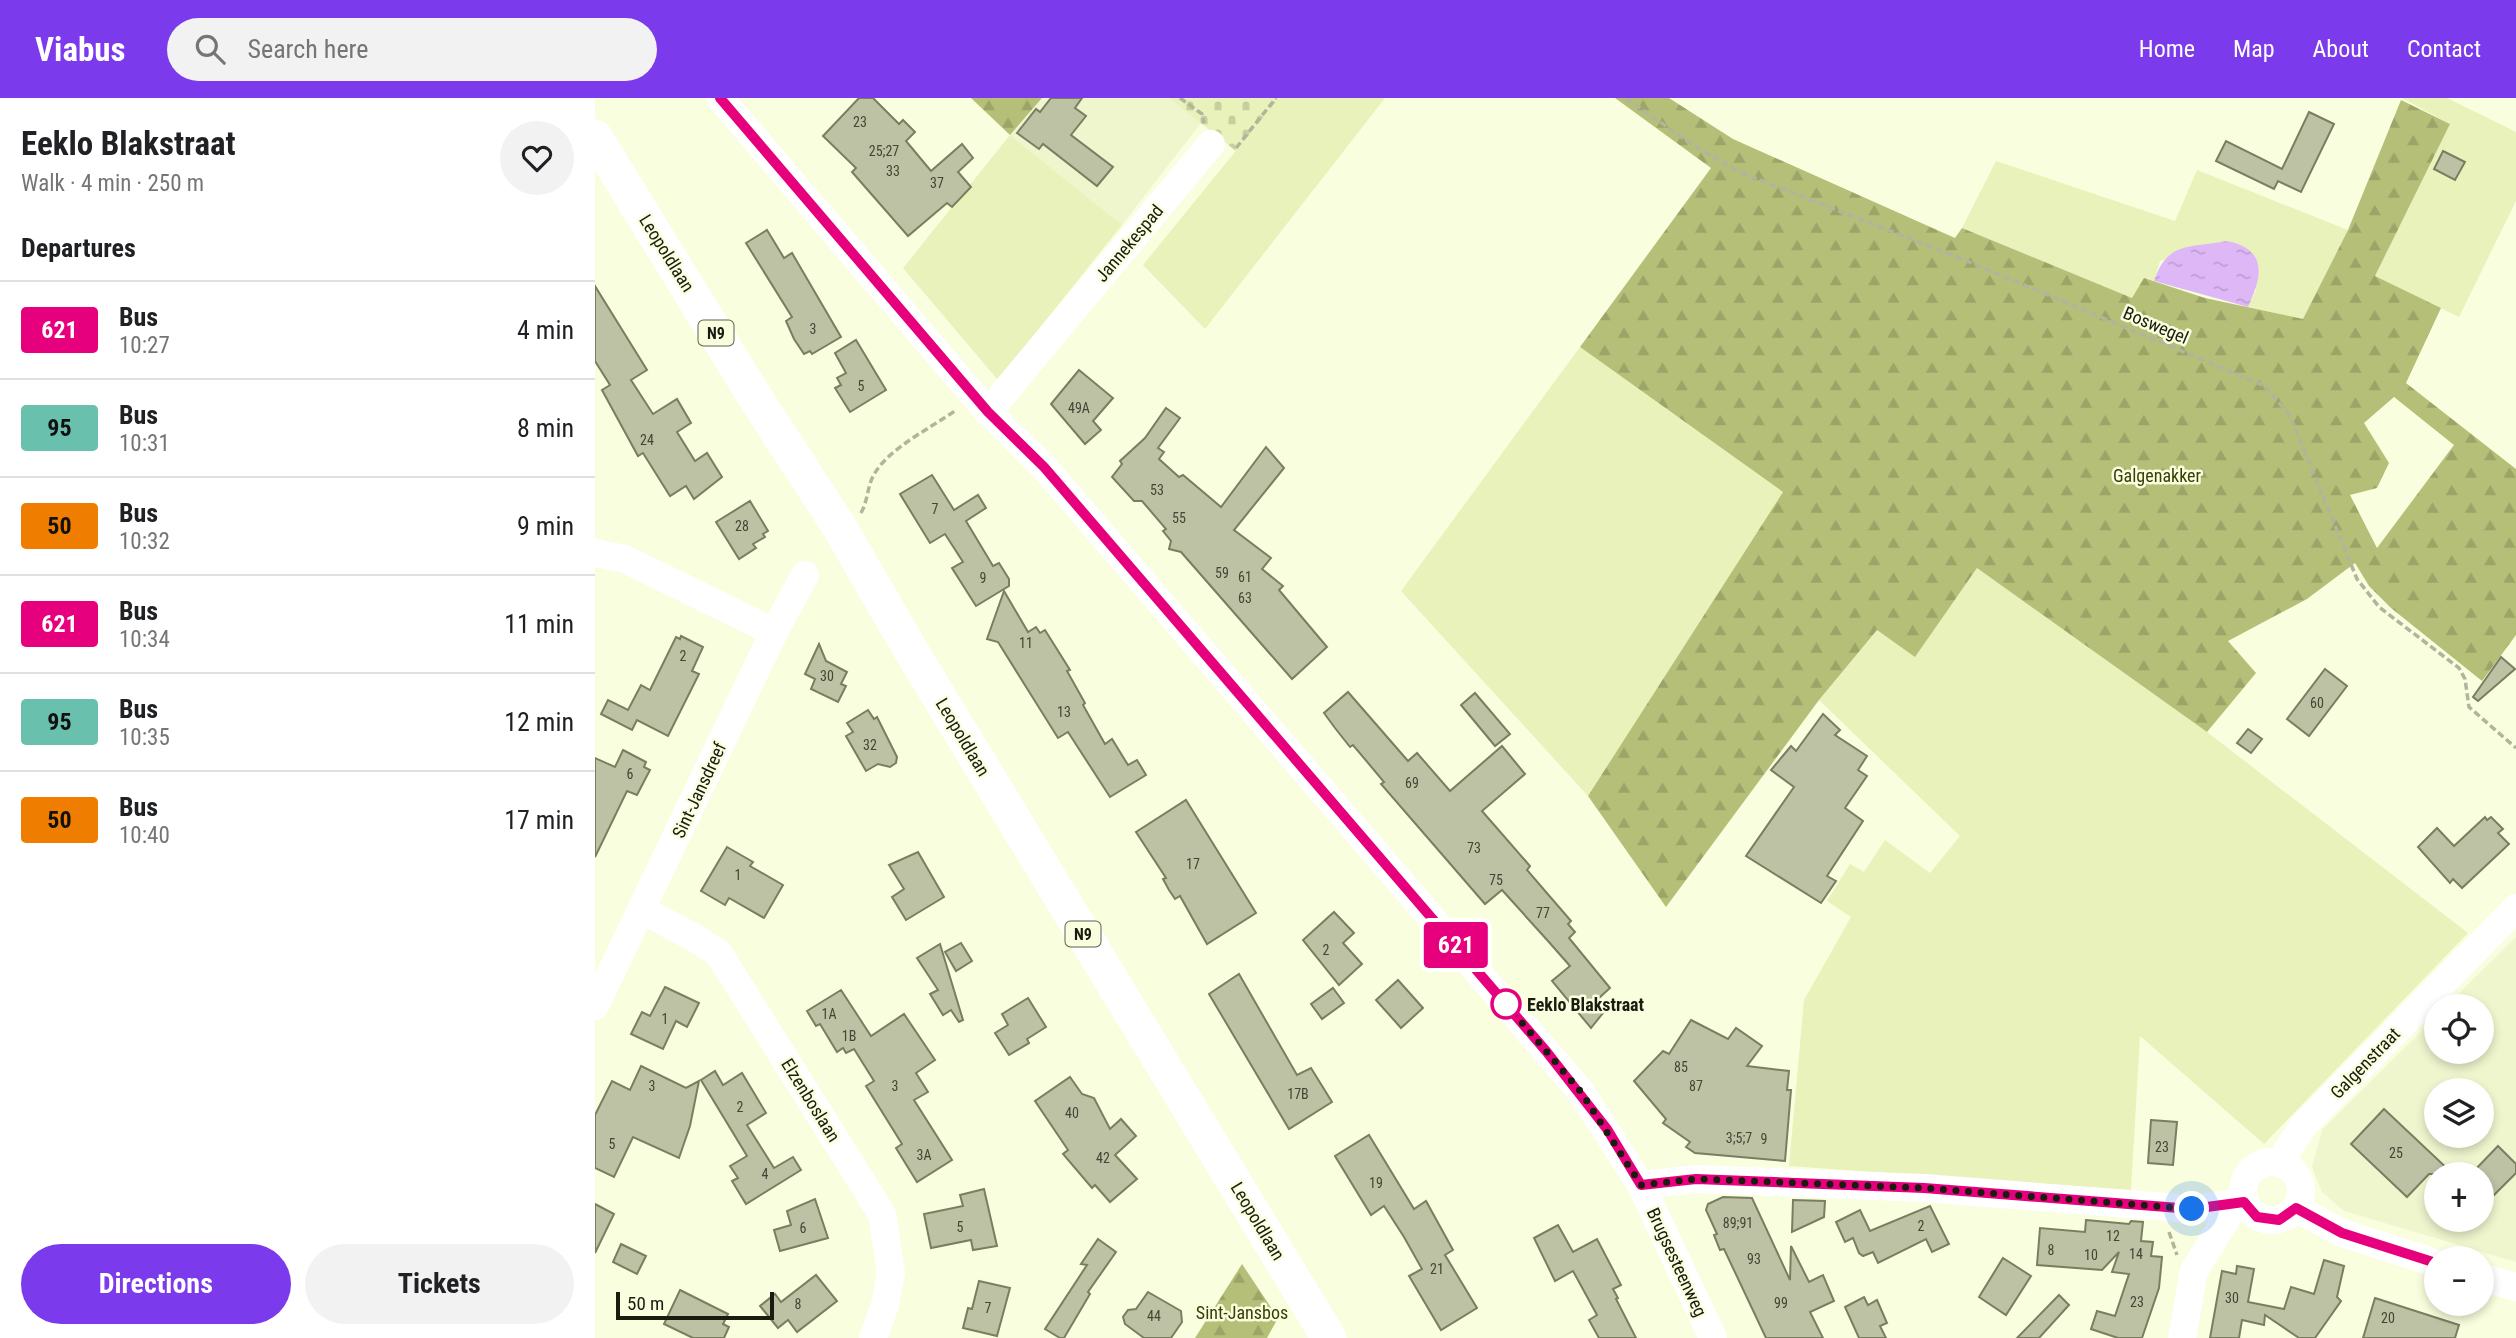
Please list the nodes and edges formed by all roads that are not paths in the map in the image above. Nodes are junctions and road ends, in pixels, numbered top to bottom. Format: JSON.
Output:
{"nodes":[{"id":1,"x":730,"y":102,"type":"edge"},
{"id":2,"x":595,"y":136,"type":"edge"},
{"id":3,"x":1211,"y":144,"type":"road end"},
{"id":4,"x":981,"y":405,"type":"junction"},
{"id":5,"x":595,"y":552,"type":"edge"},
{"id":6,"x":805,"y":575,"type":"dead end"},
{"id":7,"x":774,"y":632,"type":"junction"},
{"id":8,"x":2516,"y":908,"type":"edge"},
{"id":9,"x":642,"y":910,"type":"junction"},
{"id":10,"x":595,"y":1006,"type":"edge"},
{"id":11,"x":2279,"y":1163,"type":"junction"},
{"id":12,"x":1641,"y":1185,"type":"junction"},
{"id":13,"x":2240,"y":1203,"type":"junction"},
{"id":14,"x":2296,"y":1208,"type":"junction"},
{"id":15,"x":2424,"y":1259,"type":"edge"},
{"id":16,"x":2494,"y":1281,"type":"edge"},
{"id":17,"x":2516,"y":1287,"type":"edge"},
{"id":18,"x":873,"y":1338,"type":"edge"},
{"id":19,"x":1329,"y":1338,"type":"edge"},
{"id":20,"x":1713,"y":1338,"type":"edge"},
{"id":21,"x":2182,"y":1338,"type":"edge"}],
"edges":[{"from":1,"to":4,"type":"street","name":"Brugsesteenweg"},
{"from":2,"to":19,"type":"main road","name":"Leopoldlaan","number":"N9"},
{"from":3,"to":4,"type":"street","name":"Jannekespad"},
{"from":4,"to":12,"type":"street","name":"Brugsesteenweg"},
{"from":5,"to":7,"type":"street"},
{"from":6,"to":7,"type":"street","name":"Sint-Jansdreef"},
{"from":7,"to":9,"type":"street","name":"Sint-Jansdreef"},
{"from":8,"to":11,"type":"street","name":"Galgenstraat"},
{"from":9,"to":10,"type":"street","name":"Sint-Jansdreef"},
{"from":9,"to":18,"type":"street","name":"Elzenboslaan"},
{"from":11,"to":13,"type":"street"},
{"from":11,"to":14,"type":"street"},
{"from":12,"to":13,"type":"street"},
{"from":12,"to":20,"type":"street","name":"Brugsesteenweg"},
{"from":13,"to":14,"type":"street"},
{"from":13,"to":21,"type":"street"},
{"from":14,"to":15,"type":"street"},
{"from":16,"to":17,"type":"street"}]}
